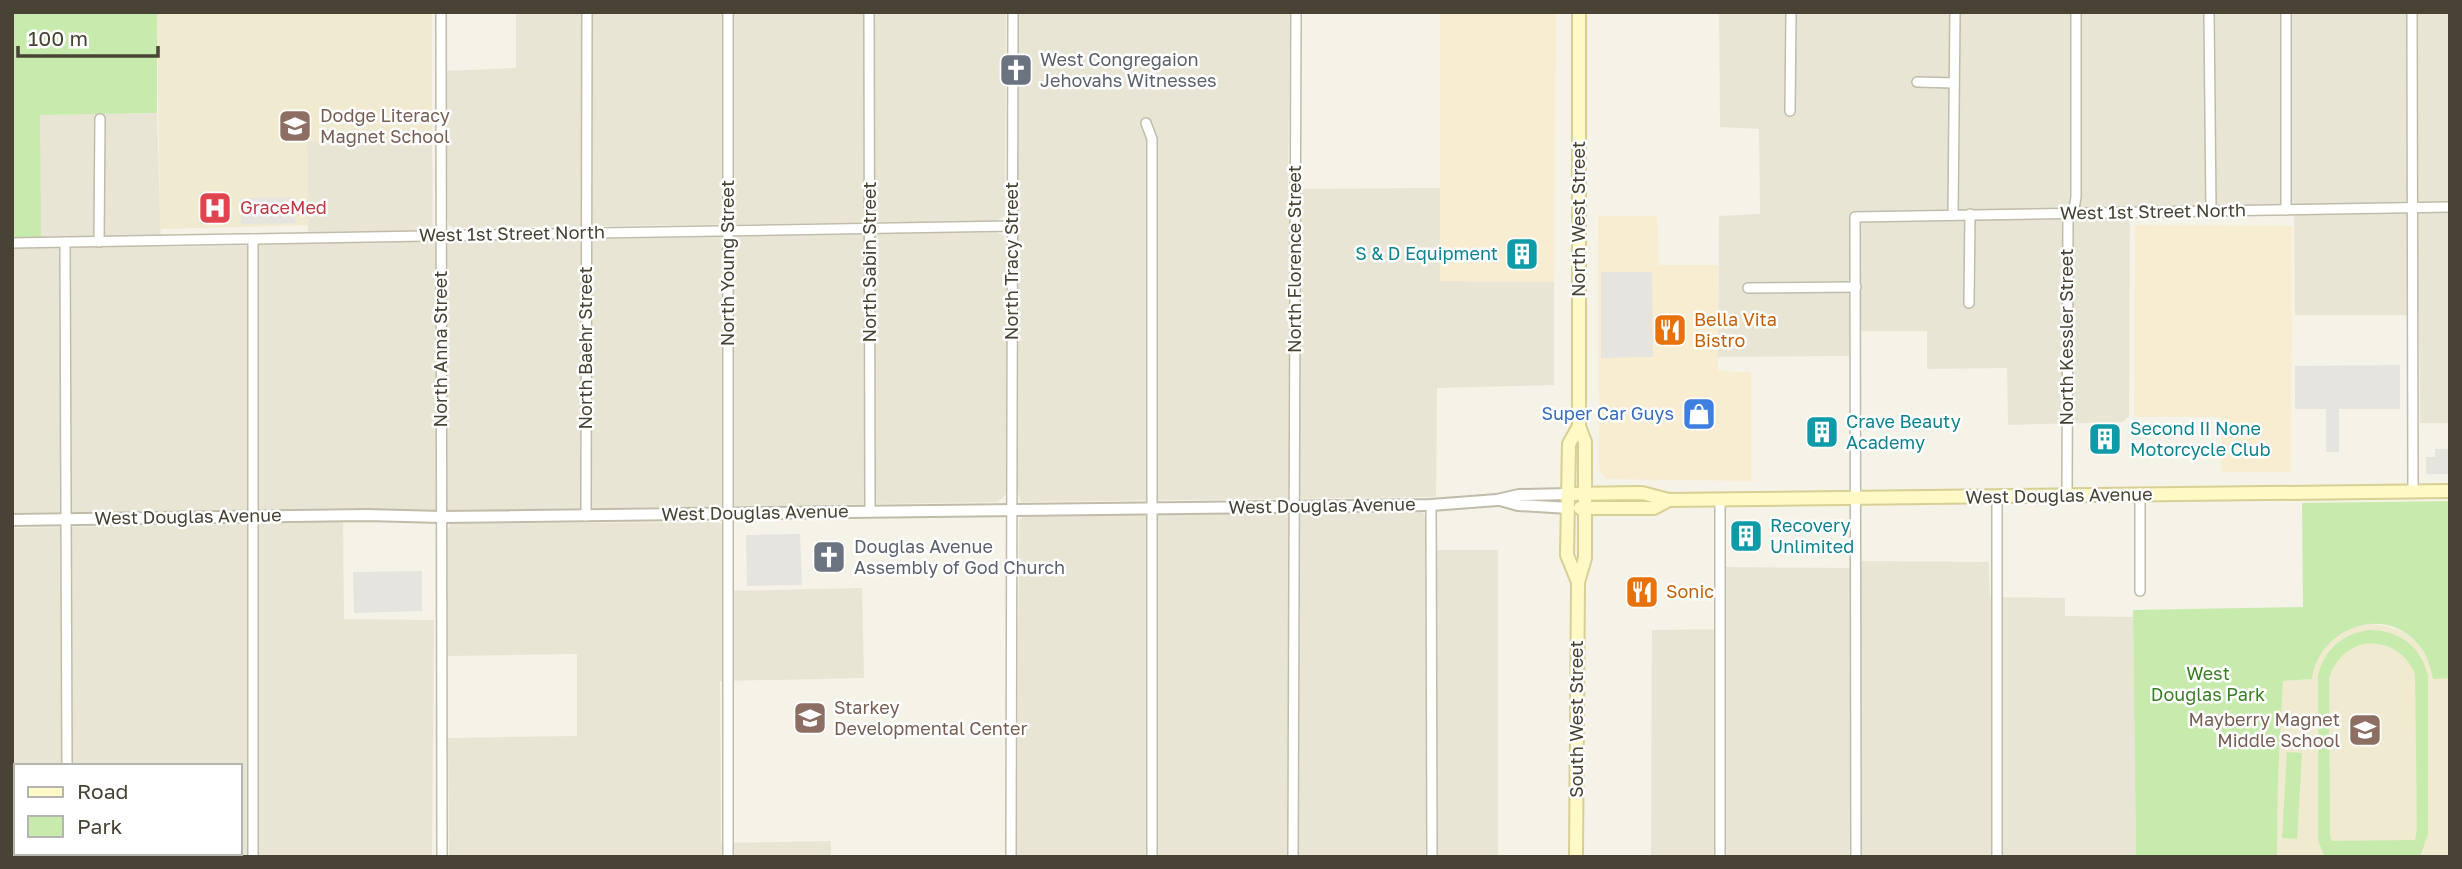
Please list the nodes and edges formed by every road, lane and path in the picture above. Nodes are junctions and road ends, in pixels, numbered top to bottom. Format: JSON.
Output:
{"nodes":[{"id":1,"x":441,"y":12,"type":"edge"},
{"id":2,"x":587,"y":12,"type":"edge"},
{"id":3,"x":728,"y":12,"type":"edge"},
{"id":4,"x":869,"y":12,"type":"edge"},
{"id":5,"x":1013,"y":12,"type":"edge"},
{"id":6,"x":1296,"y":12,"type":"edge"},
{"id":7,"x":1579,"y":12,"type":"edge"},
{"id":8,"x":1791,"y":12,"type":"edge"},
{"id":9,"x":1955,"y":12,"type":"edge"},
{"id":10,"x":2076,"y":12,"type":"edge"},
{"id":11,"x":2209,"y":12,"type":"edge"},
{"id":12,"x":2286,"y":12,"type":"edge"},
{"id":13,"x":2412,"y":12,"type":"edge"},
{"id":14,"x":1917,"y":82,"type":"dead end"},
{"id":15,"x":1954,"y":83,"type":"junction"},
{"id":16,"x":1790,"y":111,"type":"dead end"},
{"id":17,"x":100,"y":119,"type":"dead end"},
{"id":18,"x":1146,"y":124,"type":"dead end"},
{"id":19,"x":2413,"y":207,"type":"junction"},
{"id":20,"x":2450,"y":207,"type":"edge"},
{"id":21,"x":2286,"y":210,"type":"junction"},
{"id":22,"x":2210,"y":211,"type":"junction"},
{"id":23,"x":2071,"y":213,"type":"junction"},
{"id":24,"x":1970,"y":214,"type":"junction"},
{"id":25,"x":1953,"y":215,"type":"junction"},
{"id":26,"x":1012,"y":226,"type":"junction"},
{"id":27,"x":870,"y":229,"type":"junction"},
{"id":28,"x":729,"y":231,"type":"junction"},
{"id":29,"x":586,"y":233,"type":"junction"},
{"id":30,"x":442,"y":236,"type":"junction"},
{"id":31,"x":253,"y":239,"type":"junction"},
{"id":32,"x":65,"y":242,"type":"junction"},
{"id":33,"x":99,"y":242,"type":"junction"},
{"id":34,"x":12,"y":243,"type":"edge"},
{"id":35,"x":1856,"y":287,"type":"junction"},
{"id":36,"x":1748,"y":288,"type":"dead end"},
{"id":37,"x":1969,"y":303,"type":"dead end"},
{"id":38,"x":1579,"y":426,"type":"junction"},
{"id":39,"x":2413,"y":491,"type":"junction"},
{"id":40,"x":2450,"y":491,"type":"edge"},
{"id":41,"x":1569,"y":494,"type":"junction"},
{"id":42,"x":1586,"y":494,"type":"junction"},
{"id":43,"x":2140,"y":495,"type":"junction"},
{"id":44,"x":2067,"y":496,"type":"junction"},
{"id":45,"x":1997,"y":497,"type":"junction"},
{"id":46,"x":1857,"y":498,"type":"junction"},
{"id":47,"x":1497,"y":500,"type":"junction"},
{"id":48,"x":1669,"y":500,"type":"junction"},
{"id":49,"x":1720,"y":500,"type":"junction"},
{"id":50,"x":1431,"y":505,"type":"junction"},
{"id":51,"x":1295,"y":506,"type":"junction"},
{"id":52,"x":1152,"y":508,"type":"junction"},
{"id":53,"x":1569,"y":508,"type":"junction"},
{"id":54,"x":1585,"y":508,"type":"junction"},
{"id":55,"x":1012,"y":510,"type":"junction"},
{"id":56,"x":870,"y":512,"type":"junction"},
{"id":57,"x":728,"y":514,"type":"junction"},
{"id":58,"x":253,"y":516,"type":"junction"},
{"id":59,"x":586,"y":516,"type":"junction"},
{"id":60,"x":441,"y":517,"type":"junction"},
{"id":61,"x":66,"y":519,"type":"junction"},
{"id":62,"x":12,"y":520,"type":"edge"},
{"id":63,"x":1578,"y":582,"type":"junction"},
{"id":64,"x":2140,"y":591,"type":"dead end"},
{"id":65,"x":67,"y":764,"type":"edge"},
{"id":66,"x":253,"y":857,"type":"edge"},
{"id":67,"x":442,"y":857,"type":"edge"},
{"id":68,"x":728,"y":857,"type":"edge"},
{"id":69,"x":1011,"y":857,"type":"edge"},
{"id":70,"x":1152,"y":857,"type":"edge"},
{"id":71,"x":1293,"y":857,"type":"edge"},
{"id":72,"x":1432,"y":857,"type":"edge"},
{"id":73,"x":1576,"y":857,"type":"edge"},
{"id":74,"x":1720,"y":857,"type":"edge"},
{"id":75,"x":1856,"y":857,"type":"edge"},
{"id":76,"x":1997,"y":857,"type":"edge"}],
"edges":[{"from":1,"to":30,"type":"street","name":"North Anna Street"},
{"from":2,"to":29,"type":"street","name":"North Baehr Street"},
{"from":3,"to":28,"type":"street","name":"North Young Street"},
{"from":4,"to":27,"type":"street","name":"North Sabin Street"},
{"from":5,"to":26,"type":"street","name":"North Tracy Street"},
{"from":6,"to":51,"type":"street","name":"North Florence Street"},
{"from":7,"to":38,"type":"main road","name":"North West Street"},
{"from":8,"to":16,"type":"street"},
{"from":9,"to":15,"type":"street"},
{"from":10,"to":23,"type":"street","name":"North Kessler Street"},
{"from":11,"to":22,"type":"street"},
{"from":12,"to":21,"type":"street"},
{"from":13,"to":19,"type":"street"},
{"from":14,"to":15,"type":"street"},
{"from":15,"to":25,"type":"street"},
{"from":17,"to":33,"type":"street"},
{"from":18,"to":52,"type":"street"},
{"from":19,"to":20,"type":"street","name":"West 1st Street North"},
{"from":19,"to":21,"type":"street","name":"West 1st Street North"},
{"from":19,"to":39,"type":"street"},
{"from":21,"to":22,"type":"street","name":"West 1st Street North"},
{"from":22,"to":23,"type":"street","name":"West 1st Street North"},
{"from":23,"to":24,"type":"street","name":"West 1st Street North"},
{"from":23,"to":44,"type":"street","name":"North Kessler Street"},
{"from":24,"to":25,"type":"street","name":"West 1st Street North"},
{"from":24,"to":37,"type":"street"},
{"from":25,"to":35,"type":"street","name":"West 1st Street North"},
{"from":26,"to":27,"type":"street","name":"West 1st Street North"},
{"from":26,"to":55,"type":"street","name":"North Tracy Street"},
{"from":27,"to":28,"type":"street","name":"West 1st Street North"},
{"from":27,"to":56,"type":"street","name":"North Sabin Street"},
{"from":28,"to":29,"type":"street","name":"West 1st Street North"},
{"from":28,"to":57,"type":"street","name":"North Young Street"},
{"from":29,"to":30,"type":"street","name":"West 1st Street North"},
{"from":29,"to":59,"type":"street","name":"North Baehr Street"},
{"from":30,"to":31,"type":"street","name":"West 1st Street North"},
{"from":30,"to":60,"type":"street","name":"North Anna Street"},
{"from":31,"to":33,"type":"street","name":"West 1st Street North"},
{"from":31,"to":58,"type":"street"},
{"from":32,"to":33,"type":"street","name":"West 1st Street North"},
{"from":32,"to":34,"type":"street","name":"West 1st Street North"},
{"from":32,"to":61,"type":"street"},
{"from":35,"to":36,"type":"street"},
{"from":35,"to":46,"type":"street"},
{"from":38,"to":41,"type":"main road","name":"North West Street"},
{"from":38,"to":42,"type":"main road","name":"North West Street"},
{"from":39,"to":40,"type":"main road","name":"West Douglas Avenue"},
{"from":39,"to":43,"type":"main road","name":"West Douglas Avenue"},
{"from":41,"to":42,"type":"main road","name":"West Douglas Avenue"},
{"from":41,"to":47,"type":"street","name":"West Douglas Avenue"},
{"from":41,"to":53,"type":"main road","name":"South West Street"},
{"from":42,"to":48,"type":"main road","name":"West Douglas Avenue"},
{"from":42,"to":54,"type":"main road","name":"South West Street"},
{"from":43,"to":44,"type":"main road","name":"West Douglas Avenue"},
{"from":43,"to":64,"type":"street"},
{"from":44,"to":45,"type":"main road","name":"West Douglas Avenue"},
{"from":45,"to":46,"type":"main road","name":"West Douglas Avenue"},
{"from":45,"to":76,"type":"street"},
{"from":46,"to":49,"type":"main road","name":"West Douglas Avenue"},
{"from":46,"to":75,"type":"street"},
{"from":47,"to":50,"type":"street","name":"West Douglas Avenue"},
{"from":47,"to":53,"type":"street","name":"West Douglas Avenue"},
{"from":48,"to":49,"type":"main road","name":"West Douglas Avenue"},
{"from":48,"to":54,"type":"main road","name":"West Douglas Avenue"},
{"from":49,"to":74,"type":"street"},
{"from":50,"to":51,"type":"street","name":"West Douglas Avenue"},
{"from":50,"to":72,"type":"street"},
{"from":51,"to":52,"type":"street","name":"West Douglas Avenue"},
{"from":51,"to":71,"type":"street","name":"North Florence Street"},
{"from":52,"to":55,"type":"street","name":"West Douglas Avenue"},
{"from":52,"to":70,"type":"street"},
{"from":53,"to":54,"type":"main road","name":"West Douglas Avenue"},
{"from":53,"to":63,"type":"main road","name":"South West Street"},
{"from":54,"to":63,"type":"main road","name":"South West Street"},
{"from":55,"to":56,"type":"street","name":"West Douglas Avenue"},
{"from":55,"to":69,"type":"street","name":"North Tracy Street"},
{"from":56,"to":57,"type":"street","name":"West Douglas Avenue"},
{"from":57,"to":59,"type":"street","name":"West Douglas Avenue"},
{"from":57,"to":68,"type":"street","name":"North Young Street"},
{"from":58,"to":60,"type":"street","name":"West Douglas Avenue"},
{"from":58,"to":61,"type":"street","name":"West Douglas Avenue"},
{"from":58,"to":66,"type":"street"},
{"from":59,"to":60,"type":"street","name":"West Douglas Avenue"},
{"from":60,"to":67,"type":"street","name":"North Anna Street"},
{"from":61,"to":62,"type":"street","name":"West Douglas Avenue"},
{"from":61,"to":65,"type":"street"},
{"from":63,"to":73,"type":"main road","name":"South West Street"}]}
